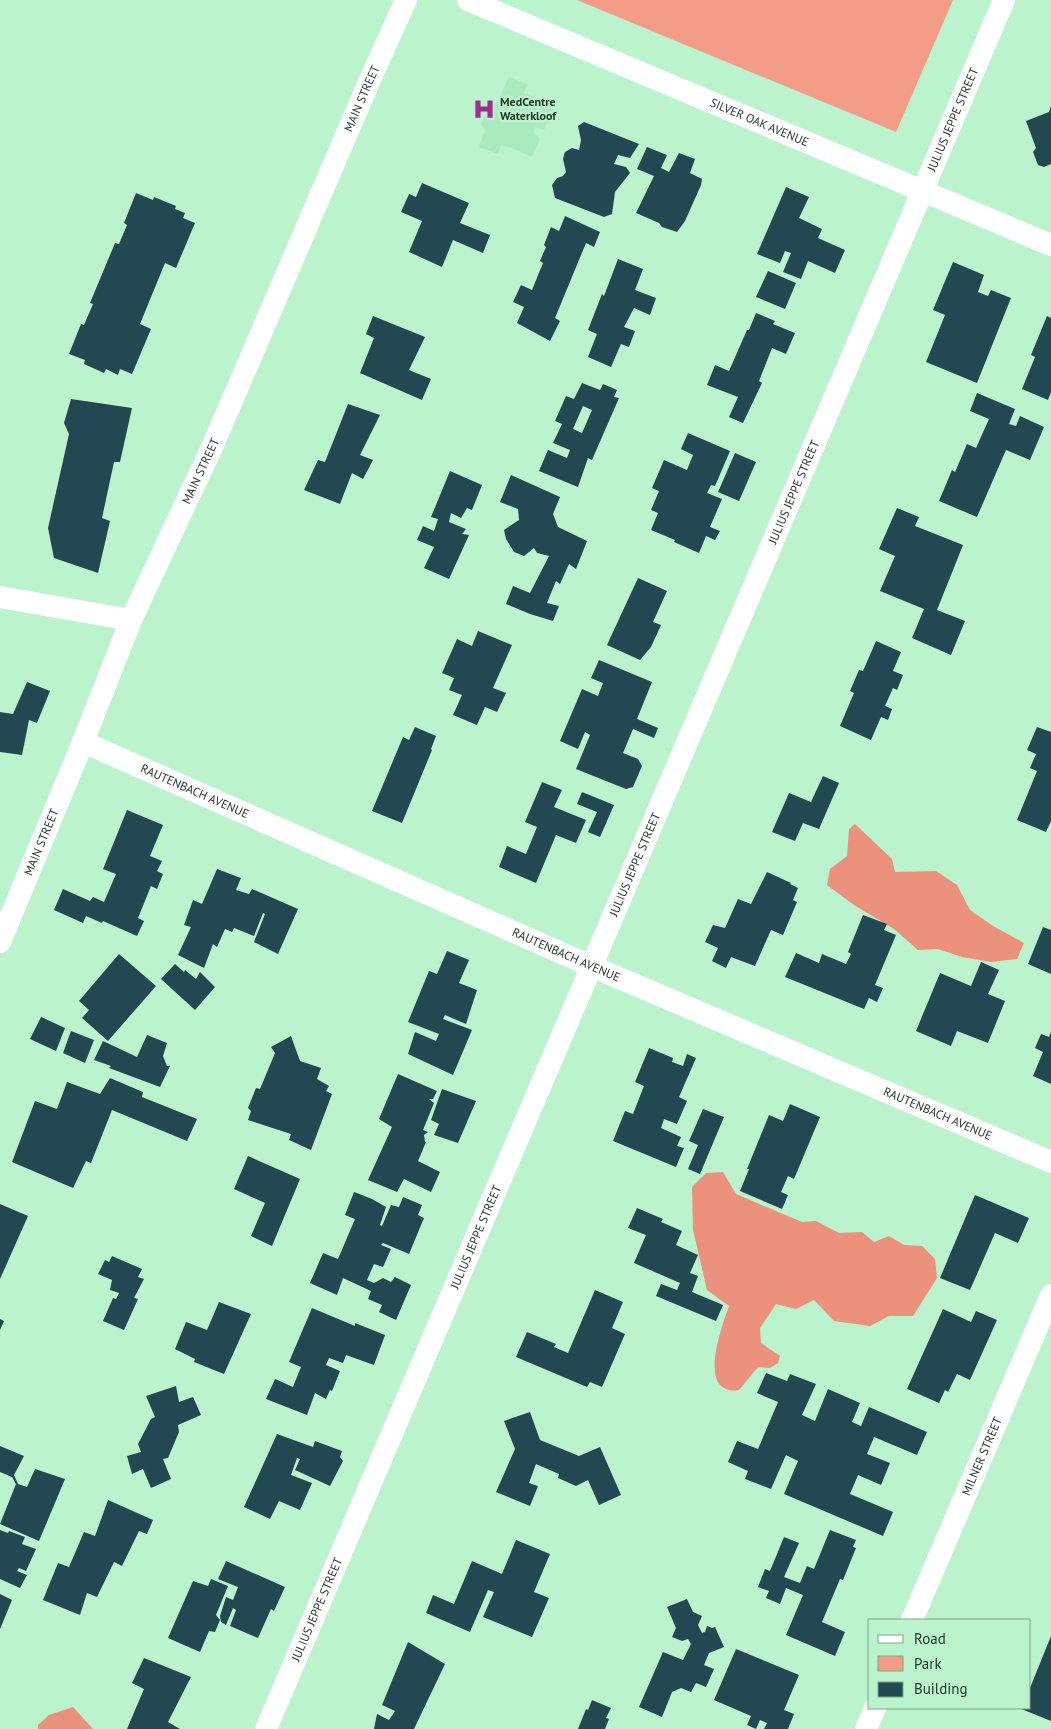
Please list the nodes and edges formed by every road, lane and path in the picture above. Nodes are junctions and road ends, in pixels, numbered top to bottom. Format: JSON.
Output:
{"nodes":[{"id":1,"x":406,"y":0,"type":"edge"},
{"id":2,"x":468,"y":0,"type":"edge"},
{"id":3,"x":1004,"y":0,"type":"edge"},
{"id":4,"x":921,"y":191,"type":"junction"},
{"id":5,"x":1051,"y":245,"type":"edge"},
{"id":6,"x":0,"y":597,"type":"edge"},
{"id":7,"x":131,"y":620,"type":"junction"},
{"id":8,"x":83,"y":742,"type":"junction"},
{"id":9,"x":0,"y":942,"type":"edge"},
{"id":10,"x":591,"y":966,"type":"junction"},
{"id":11,"x":1051,"y":1162,"type":"edge"},
{"id":12,"x":1051,"y":1294,"type":"edge"},
{"id":13,"x":912,"y":1619,"type":"edge"},
{"id":14,"x":875,"y":1709,"type":"edge"},
{"id":15,"x":266,"y":1729,"type":"edge"},
{"id":16,"x":866,"y":1729,"type":"edge"}],
"edges":[{"from":1,"to":7,"type":"street","name":"MAIN STREET"},
{"from":2,"to":4,"type":"street","name":"SILVER OAK AVENUE"},
{"from":3,"to":4,"type":"street","name":"JULIUS JEPPE STREET"},
{"from":4,"to":5,"type":"street","name":"SILVER OAK AVENUE"},
{"from":4,"to":10,"type":"street","name":"JULIUS JEPPE STREET"},
{"from":6,"to":7,"type":"street"},
{"from":7,"to":8,"type":"street","name":"MAIN STREET"},
{"from":8,"to":9,"type":"street","name":"MAIN STREET"},
{"from":8,"to":10,"type":"street","name":"RAUTENBACH AVENUE"},
{"from":10,"to":11,"type":"street","name":"RAUTENBACH AVENUE"},
{"from":10,"to":15,"type":"street","name":"JULIUS JEPPE STREET"},
{"from":12,"to":13,"type":"street","name":"MILNER STREET"},
{"from":14,"to":16,"type":"street"}]}
